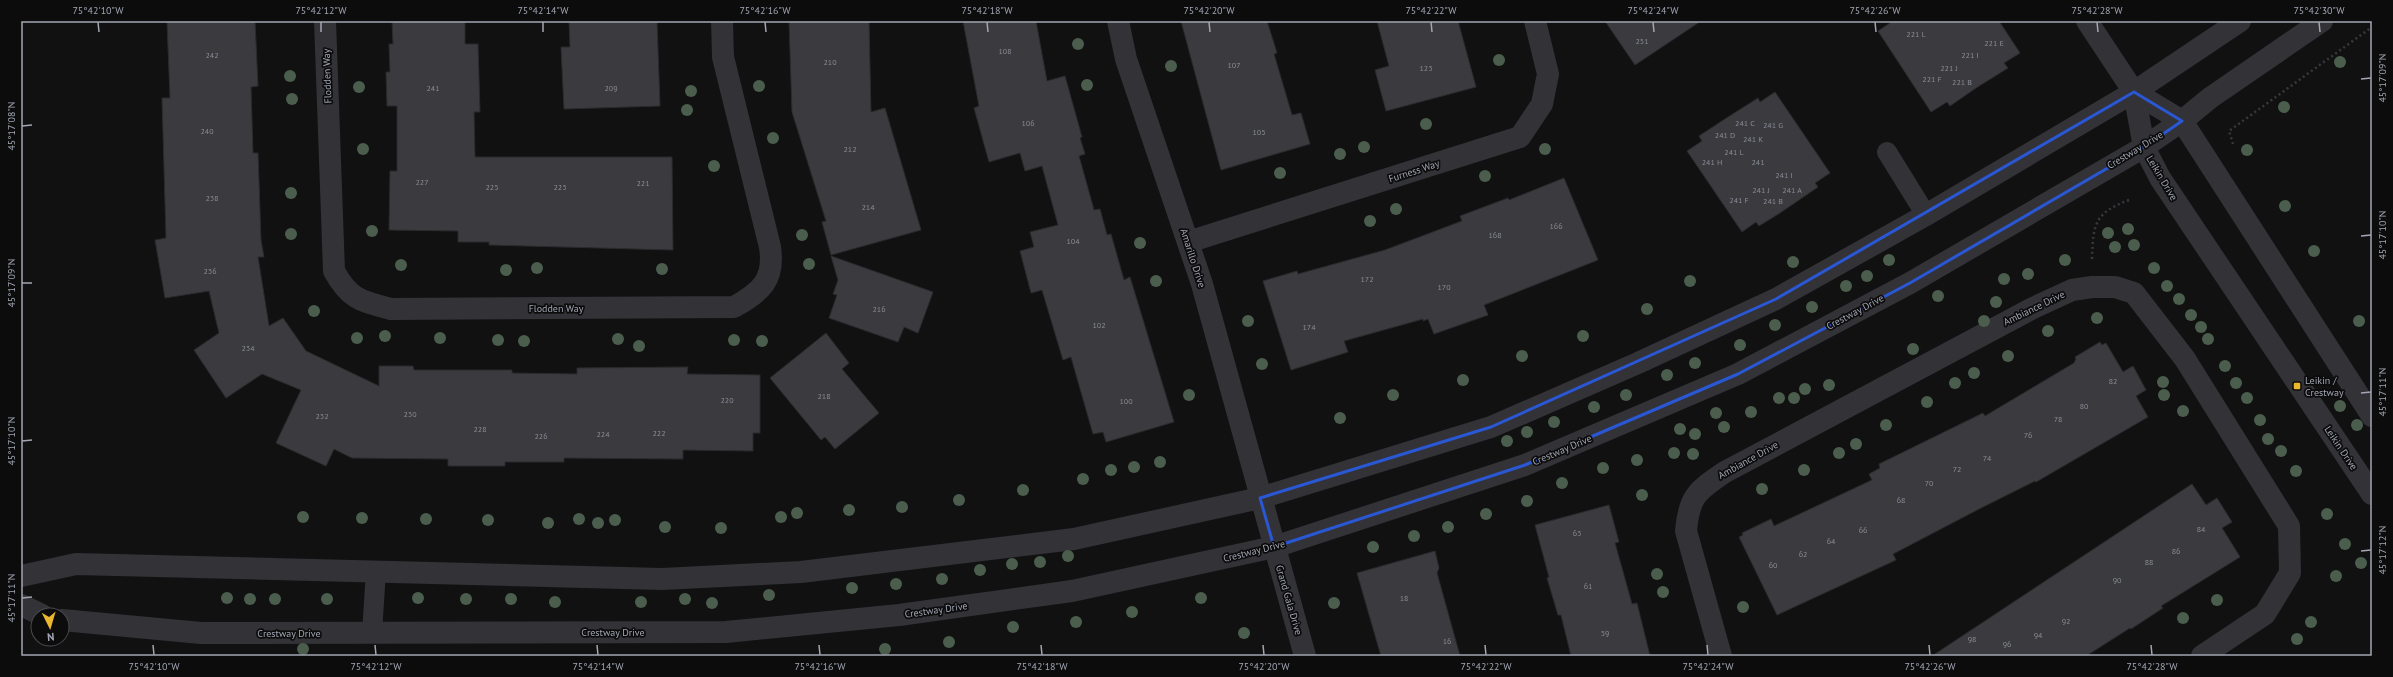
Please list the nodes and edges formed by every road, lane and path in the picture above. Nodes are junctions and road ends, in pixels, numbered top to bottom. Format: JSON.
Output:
{"nodes":[{"id":1,"x":325,"y":21,"type":"edge"},
{"id":2,"x":722,"y":21,"type":"edge"},
{"id":3,"x":1118,"y":21,"type":"edge"},
{"id":4,"x":1534,"y":21,"type":"edge"},
{"id":5,"x":2087,"y":21,"type":"edge"},
{"id":6,"x":2240,"y":21,"type":"edge"},
{"id":7,"x":2322,"y":21,"type":"edge"},
{"id":8,"x":2372,"y":27,"type":"edge"},
{"id":9,"x":2134,"y":92,"type":"junction"},
{"id":10,"x":2182,"y":121,"type":"junction"},
{"id":11,"x":2229,"y":131,"type":"dead end"},
{"id":12,"x":2144,"y":147,"type":"junction"},
{"id":13,"x":1887,"y":152,"type":"dead end"},
{"id":14,"x":2129,"y":200,"type":"dead end"},
{"id":15,"x":1926,"y":215,"type":"junction"},
{"id":16,"x":1188,"y":242,"type":"junction"},
{"id":17,"x":2092,"y":287,"type":"junction"},
{"id":18,"x":2372,"y":416,"type":"edge"},
{"id":19,"x":2372,"y":494,"type":"edge"},
{"id":20,"x":1260,"y":498,"type":"junction"},
{"id":21,"x":1274,"y":547,"type":"junction"},
{"id":22,"x":376,"y":571,"type":"junction"},
{"id":23,"x":21,"y":576,"type":"edge"},
{"id":24,"x":70,"y":621,"type":"edge"},
{"id":25,"x":372,"y":633,"type":"junction"},
{"id":26,"x":1305,"y":656,"type":"edge"},
{"id":27,"x":1721,"y":656,"type":"edge"},
{"id":28,"x":2202,"y":656,"type":"edge"}],
"edges":[{"from":1,"to":2,"type":"street","name":"Flodden Way"},
{"from":3,"to":16,"type":"street","name":"Amarillo Drive"},
{"from":4,"to":16,"type":"street","name":"Furness Way"},
{"from":5,"to":9,"type":"street"},
{"from":6,"to":9,"type":"street"},
{"from":7,"to":10,"type":"street","name":"Crestway Drive"},
{"from":8,"to":11,"type":"path"},
{"from":9,"to":10,"type":"street"},
{"from":9,"to":12,"type":"street","name":"Leikin Drive"},
{"from":9,"to":15,"type":"street"},
{"from":10,"to":12,"type":"street","name":"Crestway Drive"},
{"from":10,"to":18,"type":"street"},
{"from":12,"to":19,"type":"street","name":"Leikin Drive"},
{"from":12,"to":21,"type":"street","name":"Crestway Drive"},
{"from":13,"to":15,"type":"lane"},
{"from":14,"to":17,"type":"path"},
{"from":15,"to":20,"type":"street"},
{"from":16,"to":20,"type":"street","name":"Amarillo Drive"},
{"from":17,"to":27,"type":"street","name":"Ambiance Drive"},
{"from":17,"to":28,"type":"street","name":"Ambiance Drive"},
{"from":20,"to":21,"type":"street","name":"Grand Gala Drive"},
{"from":20,"to":22,"type":"street"},
{"from":21,"to":25,"type":"street","name":"Crestway Drive"},
{"from":21,"to":26,"type":"street","name":"Grand Gala Drive"},
{"from":22,"to":23,"type":"street"},
{"from":22,"to":25,"type":"lane"},
{"from":24,"to":25,"type":"street","name":"Crestway Drive"}]}
